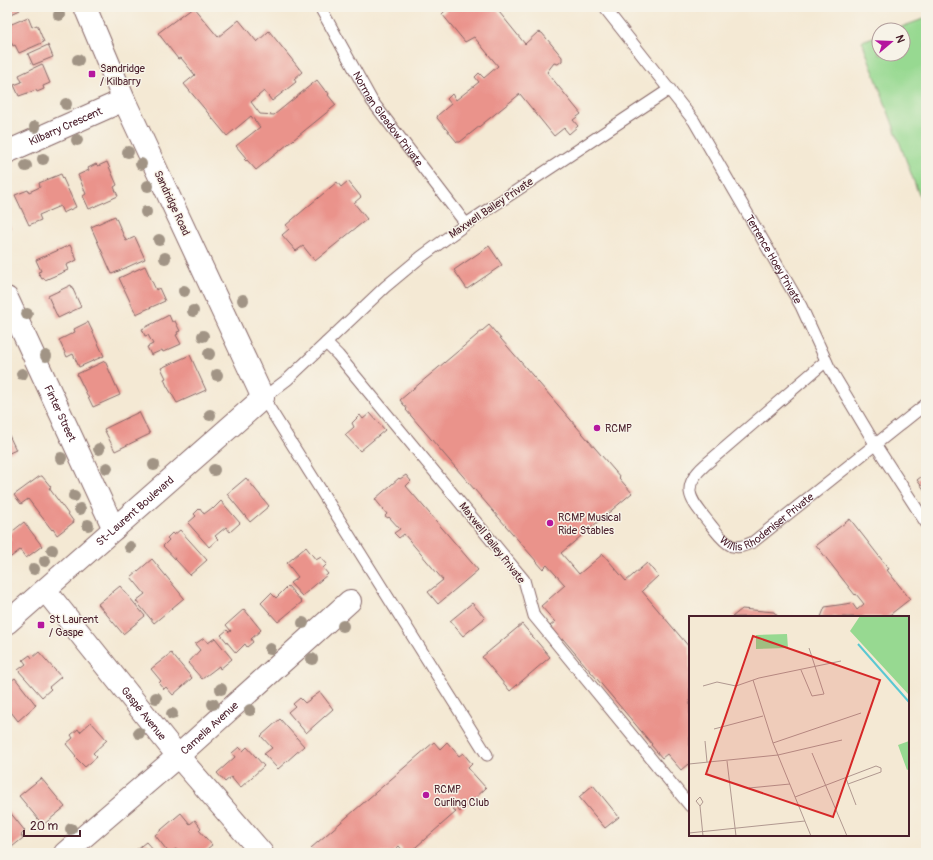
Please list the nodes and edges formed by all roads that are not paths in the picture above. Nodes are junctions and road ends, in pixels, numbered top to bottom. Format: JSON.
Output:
{"nodes":[{"id":1,"x":85,"y":7,"type":"edge"},
{"id":2,"x":320,"y":7,"type":"edge"},
{"id":3,"x":604,"y":7,"type":"edge"},
{"id":4,"x":670,"y":89,"type":"junction"},
{"id":5,"x":124,"y":100,"type":"junction"},
{"id":6,"x":7,"y":152,"type":"edge"},
{"id":7,"x":466,"y":224,"type":"junction"},
{"id":8,"x":7,"y":298,"type":"edge"},
{"id":9,"x":326,"y":343,"type":"junction"},
{"id":10,"x":826,"y":361,"type":"junction"},
{"id":11,"x":263,"y":398,"type":"junction"},
{"id":12,"x":926,"y":404,"type":"edge"},
{"id":13,"x":875,"y":444,"type":"junction"},
{"id":14,"x":926,"y":523,"type":"edge"},
{"id":15,"x":114,"y":529,"type":"junction"},
{"id":16,"x":45,"y":590,"type":"junction"},
{"id":17,"x":350,"y":601,"type":"dead end"},
{"id":18,"x":7,"y":623,"type":"edge"},
{"id":19,"x":487,"y":755,"type":"dead end"},
{"id":20,"x":178,"y":756,"type":"junction"},
{"id":21,"x":689,"y":805,"type":"edge"},
{"id":22,"x":66,"y":853,"type":"edge"},
{"id":23,"x":262,"y":853,"type":"edge"}],
"edges":[{"from":1,"to":5,"type":"street","name":"Sandridge Road"},
{"from":2,"to":7,"type":"lane","name":"Norman Gleadow Private"},
{"from":3,"to":4,"type":"lane","name":"Terrence Hoey Private"},
{"from":4,"to":7,"type":"lane","name":"Maxwell Bailey Private"},
{"from":4,"to":10,"type":"lane","name":"Terrence Hoey Private"},
{"from":5,"to":6,"type":"street","name":"Kilbarry Crescent"},
{"from":5,"to":11,"type":"street","name":"Sandridge Road"},
{"from":7,"to":9,"type":"lane","name":"Maxwell Bailey Private"},
{"from":8,"to":15,"type":"street","name":"Finter Street"},
{"from":9,"to":11,"type":"lane","name":"Maxwell Bailey Private"},
{"from":9,"to":21,"type":"lane","name":"Maxwell Bailey Private"},
{"from":10,"to":13,"type":"lane","name":"Terrence Hoey Private"},
{"from":10,"to":13,"type":"lane","name":"Willis Rhodeniser Private"},
{"from":11,"to":15,"type":"street","name":"St-Laurent Boulevard"},
{"from":11,"to":19,"type":"lane"},
{"from":12,"to":13,"type":"lane","name":"Willis Rhodeniser Private"},
{"from":13,"to":14,"type":"lane","name":"Terrence Hoey Private"},
{"from":15,"to":16,"type":"street","name":"St-Laurent Boulevard"},
{"from":16,"to":18,"type":"street","name":"St-Laurent Boulevard"},
{"from":16,"to":20,"type":"street","name":"Gaspé Avenue"},
{"from":17,"to":20,"type":"street","name":"Camelia Avenue"},
{"from":20,"to":22,"type":"street","name":"Camelia Avenue"},
{"from":20,"to":23,"type":"street","name":"Gaspé Avenue"}]}
